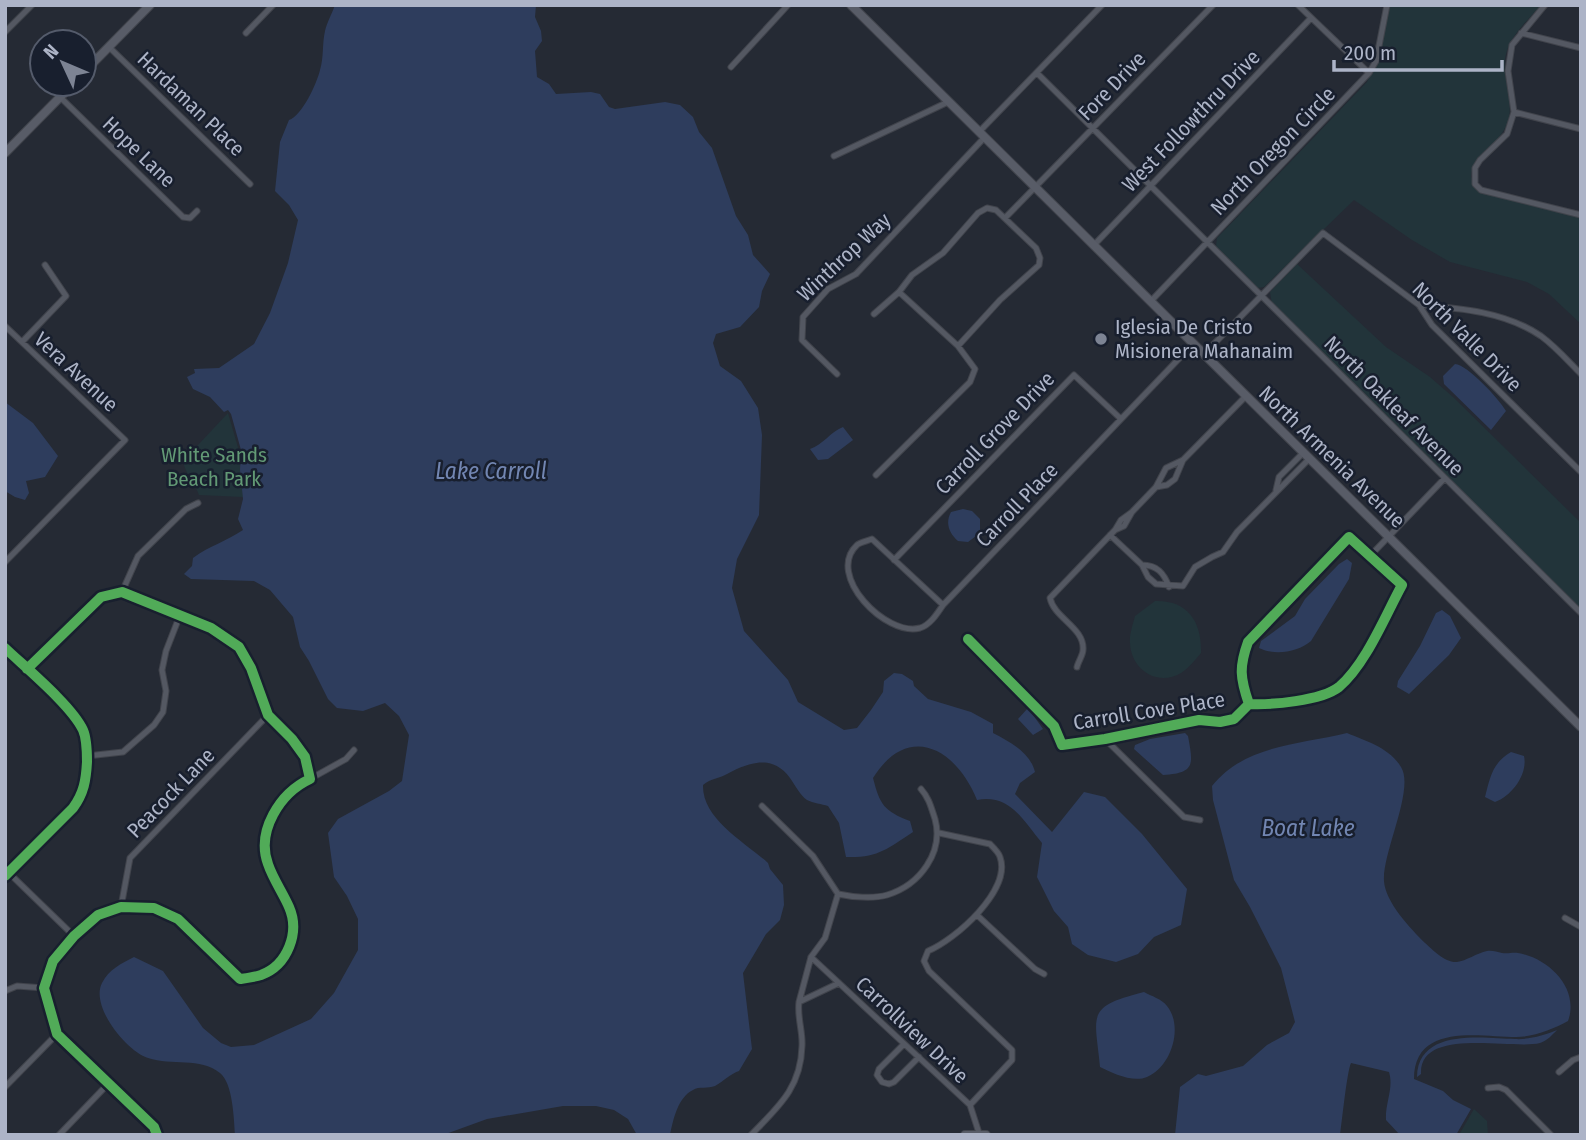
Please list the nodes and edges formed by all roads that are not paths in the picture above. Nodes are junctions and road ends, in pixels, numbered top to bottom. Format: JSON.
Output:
{"nodes":[{"id":1,"x":32,"y":5,"type":"edge"},
{"id":2,"x":150,"y":5,"type":"edge"},
{"id":3,"x":274,"y":5,"type":"edge"},
{"id":4,"x":788,"y":5,"type":"edge"},
{"id":5,"x":851,"y":5,"type":"edge"},
{"id":6,"x":1102,"y":5,"type":"edge"},
{"id":7,"x":1213,"y":5,"type":"edge"},
{"id":8,"x":1298,"y":5,"type":"edge"},
{"id":9,"x":1387,"y":5,"type":"edge"},
{"id":10,"x":1545,"y":5,"type":"edge"},
{"id":11,"x":1311,"y":18,"type":"junction"},
{"id":12,"x":5,"y":32,"type":"edge"},
{"id":13,"x":246,"y":33,"type":"dead end"},
{"id":14,"x":1521,"y":33,"type":"junction"},
{"id":15,"x":109,"y":47,"type":"junction"},
{"id":16,"x":1581,"y":48,"type":"edge"},
{"id":17,"x":98,"y":58,"type":"edge"},
{"id":18,"x":731,"y":67,"type":"dead end"},
{"id":19,"x":1037,"y":73,"type":"junction"},
{"id":20,"x":1369,"y":74,"type":"junction"},
{"id":21,"x":59,"y":98,"type":"edge"},
{"id":22,"x":61,"y":98,"type":"edge"},
{"id":23,"x":948,"y":102,"type":"junction"},
{"id":24,"x":1514,"y":112,"type":"junction"},
{"id":25,"x":1094,"y":128,"type":"junction"},
{"id":26,"x":1581,"y":129,"type":"edge"},
{"id":27,"x":982,"y":135,"type":"junction"},
{"id":28,"x":5,"y":153,"type":"edge"},
{"id":29,"x":834,"y":156,"type":"dead end"},
{"id":30,"x":250,"y":184,"type":"dead end"},
{"id":31,"x":1152,"y":186,"type":"junction"},
{"id":32,"x":1034,"y":188,"type":"junction"},
{"id":33,"x":197,"y":211,"type":"dead end"},
{"id":34,"x":1581,"y":215,"type":"edge"},
{"id":35,"x":1005,"y":218,"type":"junction"},
{"id":36,"x":1208,"y":243,"type":"junction"},
{"id":37,"x":1094,"y":245,"type":"junction"},
{"id":38,"x":45,"y":265,"type":"dead end"},
{"id":39,"x":899,"y":292,"type":"junction"},
{"id":40,"x":1261,"y":297,"type":"junction"},
{"id":41,"x":1151,"y":301,"type":"junction"},
{"id":42,"x":1419,"y":305,"type":"junction"},
{"id":43,"x":874,"y":314,"type":"dead end"},
{"id":44,"x":5,"y":326,"type":"edge"},
{"id":45,"x":22,"y":342,"type":"junction"},
{"id":46,"x":1192,"y":345,"type":"junction"},
{"id":47,"x":958,"y":346,"type":"junction"},
{"id":48,"x":1203,"y":355,"type":"junction"},
{"id":49,"x":1581,"y":373,"type":"edge"},
{"id":50,"x":837,"y":374,"type":"dead end"},
{"id":51,"x":1245,"y":397,"type":"junction"},
{"id":52,"x":1121,"y":419,"type":"junction"},
{"id":53,"x":1306,"y":456,"type":"junction"},
{"id":54,"x":1183,"y":460,"type":"junction"},
{"id":55,"x":1581,"y":472,"type":"edge"},
{"id":56,"x":876,"y":475,"type":"dead end"},
{"id":57,"x":1444,"y":479,"type":"junction"},
{"id":58,"x":1156,"y":487,"type":"junction"},
{"id":59,"x":198,"y":503,"type":"dead end"},
{"id":60,"x":1112,"y":532,"type":"junction"},
{"id":61,"x":1389,"y":537,"type":"junction"},
{"id":62,"x":1369,"y":557,"type":"junction"},
{"id":63,"x":7,"y":558,"type":"edge"},
{"id":64,"x":894,"y":560,"type":"junction"},
{"id":65,"x":1142,"y":565,"type":"junction"},
{"id":66,"x":1169,"y":587,"type":"junction"},
{"id":67,"x":122,"y":592,"type":"junction"},
{"id":68,"x":943,"y":605,"type":"junction"},
{"id":69,"x":1581,"y":613,"type":"edge"},
{"id":70,"x":180,"y":615,"type":"junction"},
{"id":71,"x":968,"y":639,"type":"dead end"},
{"id":72,"x":5,"y":648,"type":"edge"},
{"id":73,"x":1077,"y":667,"type":"dead end"},
{"id":74,"x":27,"y":669,"type":"junction"},
{"id":75,"x":1249,"y":704,"type":"junction"},
{"id":76,"x":268,"y":715,"type":"junction"},
{"id":77,"x":1581,"y":727,"type":"edge"},
{"id":78,"x":1105,"y":739,"type":"junction"},
{"id":79,"x":354,"y":750,"type":"dead end"},
{"id":80,"x":87,"y":756,"type":"junction"},
{"id":81,"x":310,"y":779,"type":"junction"},
{"id":82,"x":921,"y":789,"type":"dead end"},
{"id":83,"x":762,"y":806,"type":"dead end"},
{"id":84,"x":1200,"y":820,"type":"dead end"},
{"id":85,"x":939,"y":833,"type":"junction"},
{"id":86,"x":7,"y":874,"type":"edge"},
{"id":87,"x":838,"y":894,"type":"junction"},
{"id":88,"x":121,"y":907,"type":"junction"},
{"id":89,"x":977,"y":915,"type":"junction"},
{"id":90,"x":1565,"y":918,"type":"dead end"},
{"id":91,"x":1581,"y":927,"type":"edge"},
{"id":92,"x":74,"y":936,"type":"junction"},
{"id":93,"x":811,"y":957,"type":"junction"},
{"id":94,"x":1044,"y":974,"type":"dead end"},
{"id":95,"x":839,"y":983,"type":"junction"},
{"id":96,"x":44,"y":988,"type":"junction"},
{"id":97,"x":5,"y":991,"type":"edge"},
{"id":98,"x":799,"y":1002,"type":"junction"},
{"id":99,"x":57,"y":1034,"type":"junction"},
{"id":100,"x":904,"y":1044,"type":"junction"},
{"id":101,"x":919,"y":1057,"type":"junction"},
{"id":102,"x":1581,"y":1057,"type":"edge"},
{"id":103,"x":1559,"y":1072,"type":"dead end"},
{"id":104,"x":108,"y":1084,"type":"junction"},
{"id":105,"x":5,"y":1087,"type":"edge"},
{"id":106,"x":1488,"y":1088,"type":"dead end"},
{"id":107,"x":970,"y":1105,"type":"junction"},
{"id":108,"x":983,"y":1134,"type":"edge"},
{"id":109,"x":60,"y":1135,"type":"edge"},
{"id":110,"x":157,"y":1135,"type":"edge"},
{"id":111,"x":751,"y":1135,"type":"edge"},
{"id":112,"x":965,"y":1135,"type":"edge"},
{"id":113,"x":1551,"y":1135,"type":"edge"}],
"edges":[{"from":1,"to":12,"type":"street"},
{"from":2,"to":15,"type":"main road"},
{"from":3,"to":13,"type":"street"},
{"from":4,"to":18,"type":"street"},
{"from":5,"to":23,"type":"main road","name":"North Armenia Avenue"},
{"from":6,"to":19,"type":"street","name":"Winthrop Way"},
{"from":7,"to":25,"type":"street","name":"Fore Drive"},
{"from":8,"to":11,"type":"street"},
{"from":9,"to":20,"type":"street","name":"North Oregon Circle"},
{"from":10,"to":14,"type":"street"},
{"from":11,"to":20,"type":"street"},
{"from":11,"to":31,"type":"street","name":"West Followthru Drive"},
{"from":14,"to":16,"type":"street"},
{"from":14,"to":24,"type":"street"},
{"from":15,"to":17,"type":"main road"},
{"from":15,"to":30,"type":"street","name":"Hardaman Place"},
{"from":19,"to":25,"type":"street","name":"North Oakleaf Avenue"},
{"from":19,"to":27,"type":"street","name":"Winthrop Way"},
{"from":20,"to":36,"type":"street","name":"North Oregon Circle"},
{"from":21,"to":28,"type":"main road"},
{"from":22,"to":33,"type":"street","name":"Hope Lane"},
{"from":23,"to":27,"type":"main road","name":"North Armenia Avenue"},
{"from":23,"to":29,"type":"street"},
{"from":24,"to":26,"type":"street"},
{"from":24,"to":34,"type":"street"},
{"from":25,"to":31,"type":"street","name":"North Oakleaf Avenue"},
{"from":25,"to":32,"type":"street","name":"Fore Drive"},
{"from":27,"to":32,"type":"main road","name":"North Armenia Avenue"},
{"from":27,"to":50,"type":"street","name":"Winthrop Way"},
{"from":31,"to":36,"type":"street","name":"North Oakleaf Avenue"},
{"from":31,"to":37,"type":"street","name":"West Followthru Drive"},
{"from":32,"to":35,"type":"street","name":"Fore Drive"},
{"from":32,"to":37,"type":"main road","name":"North Armenia Avenue"},
{"from":35,"to":39,"type":"street"},
{"from":35,"to":47,"type":"street"},
{"from":36,"to":40,"type":"street","name":"North Oakleaf Avenue"},
{"from":36,"to":41,"type":"street","name":"North Oregon Circle"},
{"from":37,"to":41,"type":"main road","name":"North Armenia Avenue"},
{"from":38,"to":45,"type":"street"},
{"from":39,"to":43,"type":"street"},
{"from":39,"to":47,"type":"street"},
{"from":40,"to":42,"type":"street","name":"North Valle Drive"},
{"from":40,"to":48,"type":"street"},
{"from":40,"to":57,"type":"street","name":"North Oakleaf Avenue"},
{"from":41,"to":46,"type":"main road","name":"North Armenia Avenue"},
{"from":42,"to":49,"type":"street"},
{"from":42,"to":55,"type":"street","name":"North Valle Drive"},
{"from":44,"to":45,"type":"street","name":"Vera Avenue"},
{"from":45,"to":63,"type":"street","name":"Vera Avenue"},
{"from":46,"to":48,"type":"main road","name":"North Armenia Avenue"},
{"from":46,"to":52,"type":"street","name":"Carroll Place"},
{"from":47,"to":56,"type":"street"},
{"from":48,"to":51,"type":"main road","name":"North Armenia Avenue"},
{"from":51,"to":53,"type":"main road","name":"North Armenia Avenue"},
{"from":51,"to":54,"type":"street"},
{"from":52,"to":64,"type":"street","name":"Carroll Grove Drive"},
{"from":52,"to":68,"type":"street","name":"Carroll Place"},
{"from":53,"to":61,"type":"main road","name":"North Armenia Avenue"},
{"from":53,"to":66,"type":"street"},
{"from":54,"to":58,"type":"street"},
{"from":54,"to":58,"type":"street"},
{"from":57,"to":61,"type":"street"},
{"from":57,"to":69,"type":"street","name":"North Oakleaf Avenue"},
{"from":58,"to":60,"type":"street"},
{"from":59,"to":67,"type":"street"},
{"from":60,"to":65,"type":"street"},
{"from":60,"to":73,"type":"street"},
{"from":61,"to":62,"type":"street"},
{"from":61,"to":77,"type":"main road","name":"North Armenia Avenue"},
{"from":62,"to":75,"type":"street"},
{"from":62,"to":75,"type":"street","name":"Carroll Cove Place"},
{"from":64,"to":68,"type":"street"},
{"from":64,"to":68,"type":"street","name":"Carroll Place"},
{"from":65,"to":66,"type":"street"},
{"from":65,"to":66,"type":"street"},
{"from":67,"to":70,"type":"street"},
{"from":67,"to":74,"type":"street"},
{"from":70,"to":76,"type":"street"},
{"from":70,"to":80,"type":"street"},
{"from":71,"to":78,"type":"street","name":"Carroll Cove Place"},
{"from":72,"to":74,"type":"street"},
{"from":74,"to":80,"type":"street"},
{"from":75,"to":78,"type":"street","name":"Carroll Cove Place"},
{"from":76,"to":81,"type":"street"},
{"from":76,"to":88,"type":"street","name":"Peacock Lane"},
{"from":78,"to":84,"type":"street"},
{"from":79,"to":81,"type":"street"},
{"from":80,"to":86,"type":"street"},
{"from":81,"to":88,"type":"street"},
{"from":82,"to":85,"type":"street"},
{"from":83,"to":87,"type":"street"},
{"from":85,"to":87,"type":"street"},
{"from":85,"to":89,"type":"street"},
{"from":86,"to":92,"type":"street"},
{"from":87,"to":93,"type":"street"},
{"from":88,"to":92,"type":"street"},
{"from":89,"to":94,"type":"street"},
{"from":89,"to":107,"type":"street"},
{"from":90,"to":91,"type":"street"},
{"from":92,"to":96,"type":"street"},
{"from":93,"to":95,"type":"street","name":"Carrollview Drive"},
{"from":93,"to":98,"type":"street"},
{"from":95,"to":98,"type":"street"},
{"from":95,"to":100,"type":"street","name":"Carrollview Drive"},
{"from":96,"to":97,"type":"street"},
{"from":96,"to":99,"type":"street"},
{"from":98,"to":111,"type":"street"},
{"from":99,"to":104,"type":"street"},
{"from":99,"to":105,"type":"street"},
{"from":100,"to":101,"type":"street","name":"Carrollview Drive"},
{"from":100,"to":101,"type":"street"},
{"from":101,"to":107,"type":"street","name":"Carrollview Drive"},
{"from":102,"to":103,"type":"street"},
{"from":104,"to":109,"type":"street"},
{"from":104,"to":110,"type":"street"},
{"from":106,"to":113,"type":"street"},
{"from":107,"to":108,"type":"street","name":"Carrollview Drive"},
{"from":108,"to":112,"type":"main road"}]}
